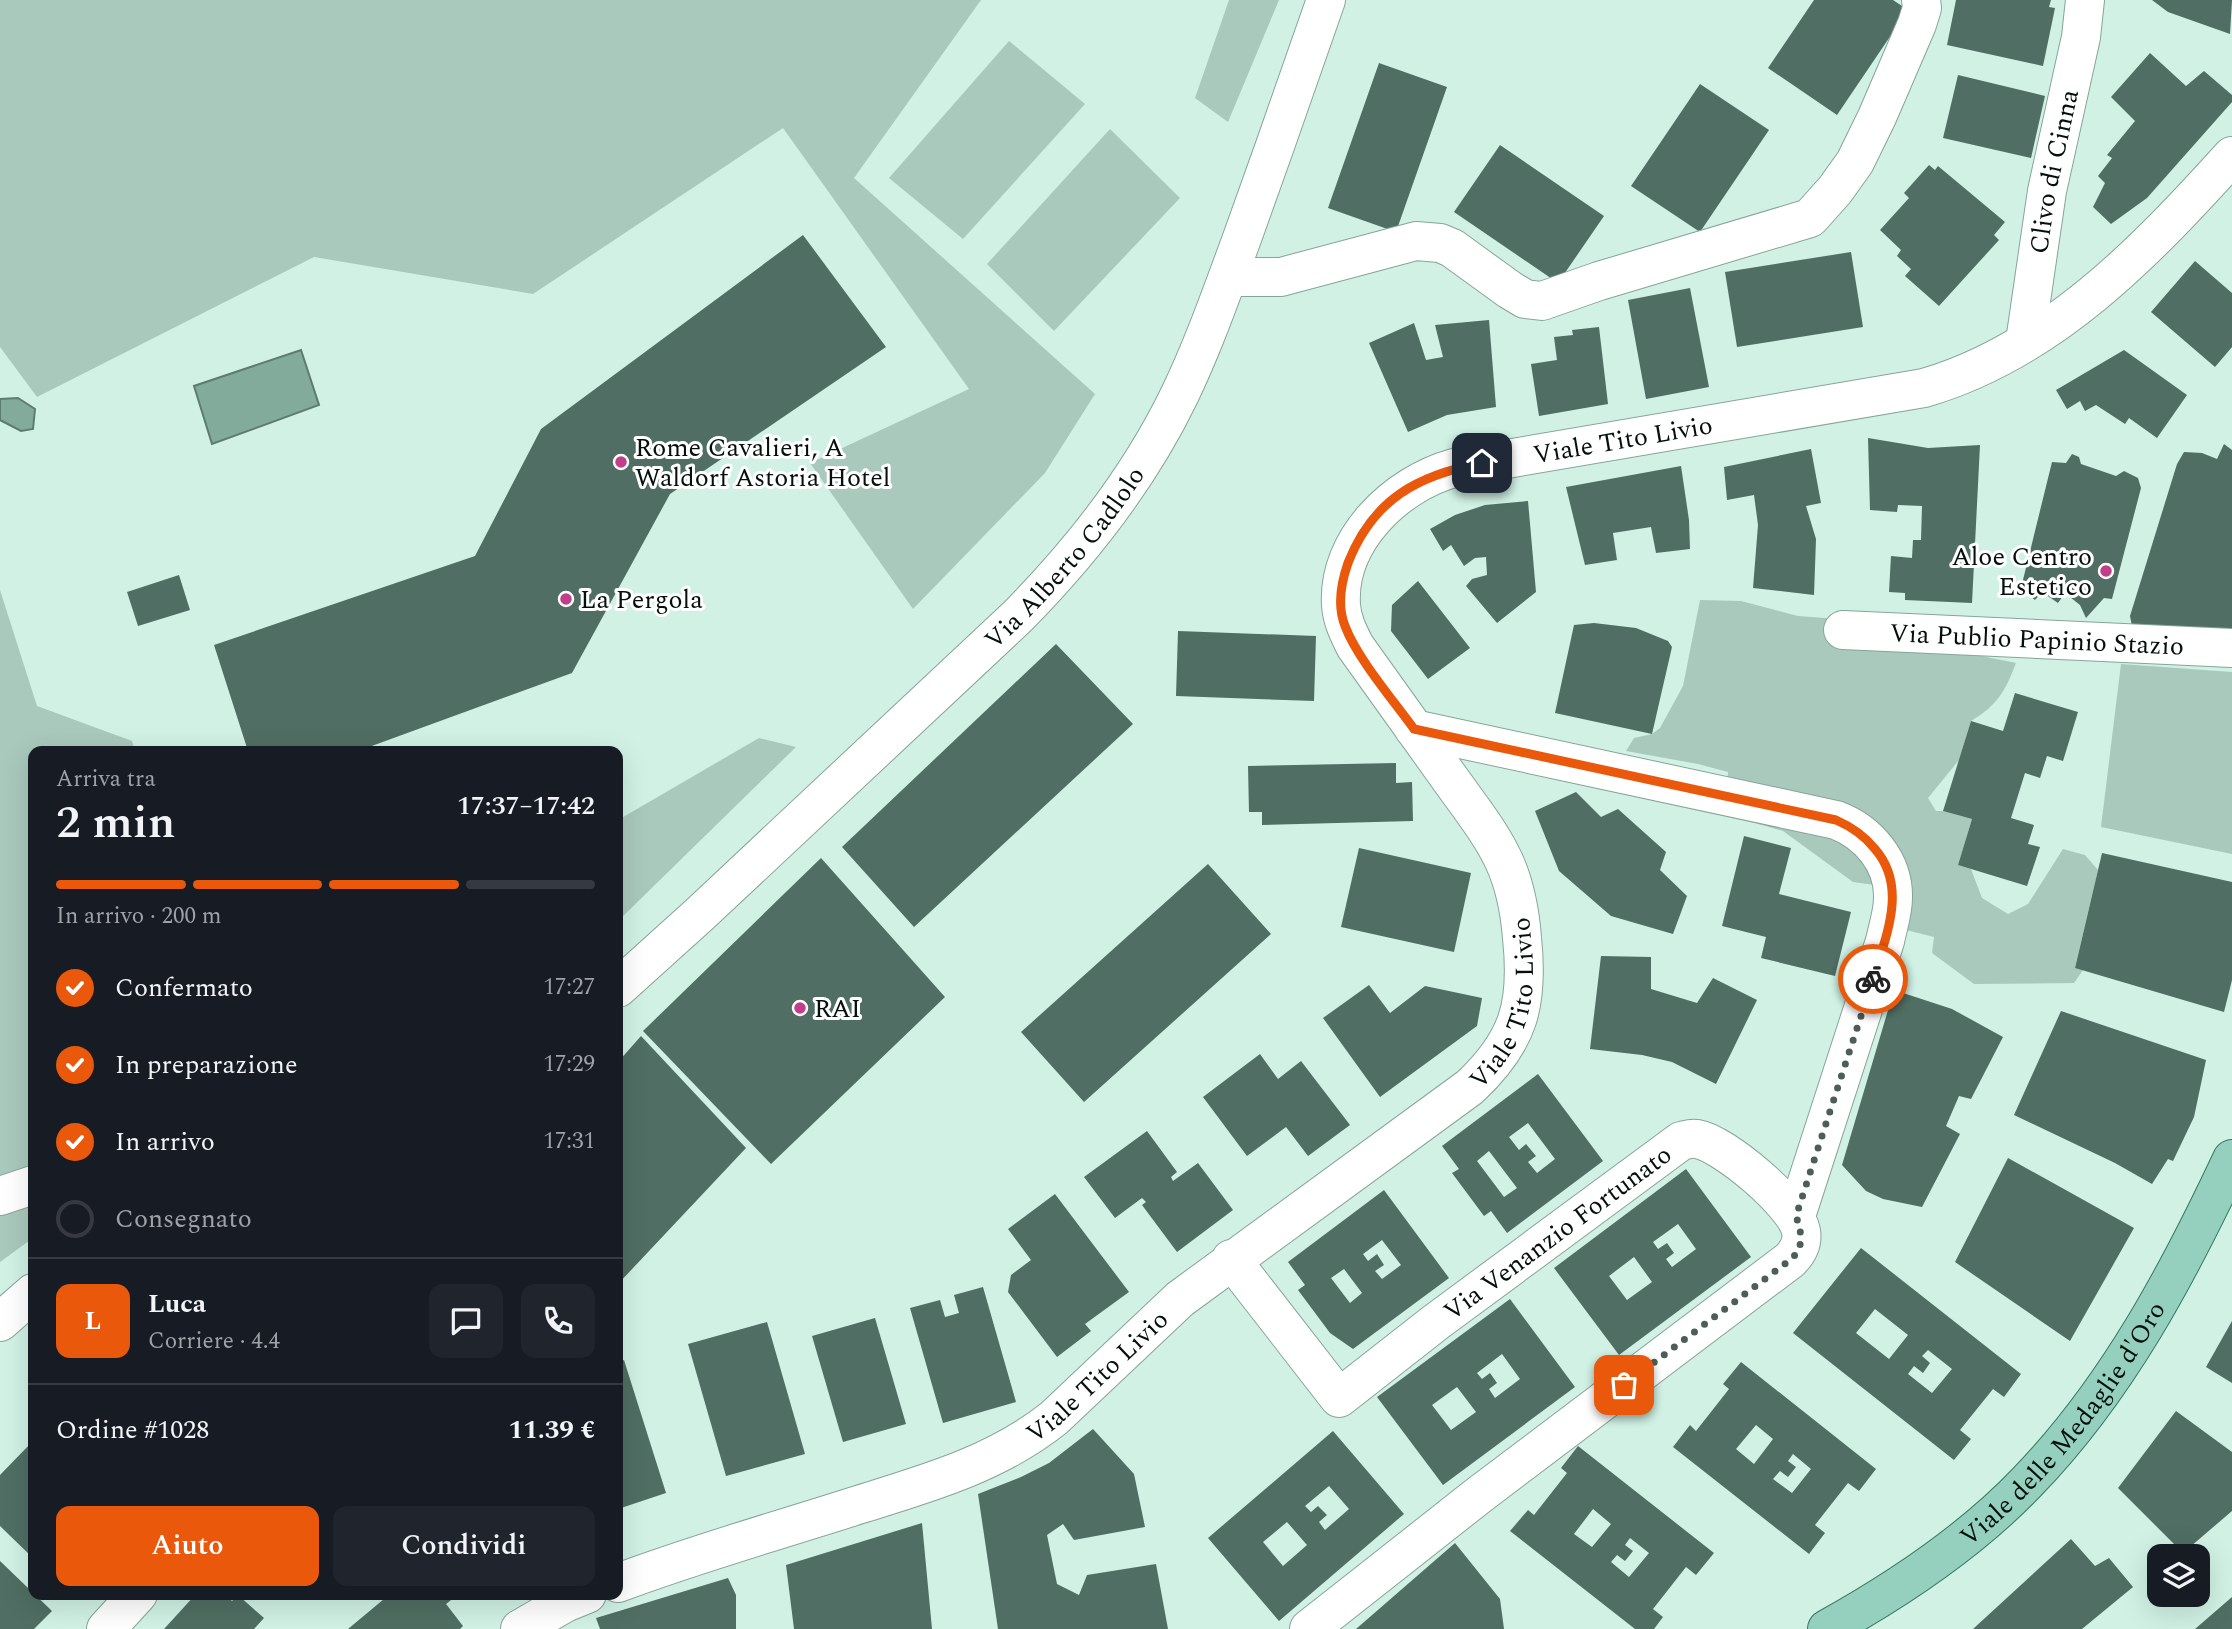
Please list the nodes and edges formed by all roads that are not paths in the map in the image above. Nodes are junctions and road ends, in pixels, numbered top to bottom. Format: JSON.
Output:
{"nodes":[{"id":1,"x":1326,"y":0,"type":"edge"},
{"id":2,"x":1921,"y":0,"type":"edge"},
{"id":3,"x":2085,"y":0,"type":"edge"},
{"id":4,"x":2232,"y":156,"type":"edge"},
{"id":5,"x":1228,"y":276,"type":"junction"},
{"id":6,"x":2025,"y":342,"type":"junction"},
{"id":7,"x":1843,"y":630,"type":"dead end"},
{"id":8,"x":2232,"y":648,"type":"edge"},
{"id":9,"x":1414,"y":729,"type":"junction"},
{"id":10,"x":623,"y":983,"type":"edge"},
{"id":11,"x":2232,"y":1159,"type":"edge"},
{"id":12,"x":28,"y":1187,"type":"edge"},
{"id":13,"x":0,"y":1196,"type":"edge"},
{"id":14,"x":1796,"y":1216,"type":"junction"},
{"id":15,"x":1231,"y":1259,"type":"junction"},
{"id":16,"x":28,"y":1297,"type":"edge"},
{"id":17,"x":0,"y":1322,"type":"edge"},
{"id":18,"x":623,"y":1581,"type":"edge"},
{"id":19,"x":133,"y":1600,"type":"edge"},
{"id":20,"x":574,"y":1600,"type":"edge"},
{"id":21,"x":1850,"y":1624,"type":"edge"},
{"id":22,"x":107,"y":1629,"type":"edge"},
{"id":23,"x":520,"y":1629,"type":"edge"},
{"id":24,"x":1309,"y":1629,"type":"edge"}],
"edges":[{"from":1,"to":5,"type":"street","name":"Via Alberto Cadlolo"},
{"from":2,"to":5,"type":"street"},
{"from":3,"to":6,"type":"street","name":"Clivo di Cinna"},
{"from":4,"to":6,"type":"street","name":"Viale Tito Livio"},
{"from":5,"to":10,"type":"street","name":"Via Alberto Cadlolo"},
{"from":6,"to":9,"type":"street","name":"Viale Tito Livio"},
{"from":7,"to":8,"type":"street","name":"Via Publio Papinio Stazio"},
{"from":9,"to":14,"type":"street"},
{"from":9,"to":15,"type":"street","name":"Viale Tito Livio"},
{"from":11,"to":21,"type":"main road","name":"Viale delle Medaglie d'Oro"},
{"from":12,"to":13,"type":"street"},
{"from":14,"to":15,"type":"street","name":"Via Venanzio Fortunato"},
{"from":14,"to":24,"type":"street"},
{"from":15,"to":18,"type":"street","name":"Viale Tito Livio"},
{"from":16,"to":17,"type":"street"},
{"from":19,"to":22,"type":"street"},
{"from":20,"to":23,"type":"street"}]}
